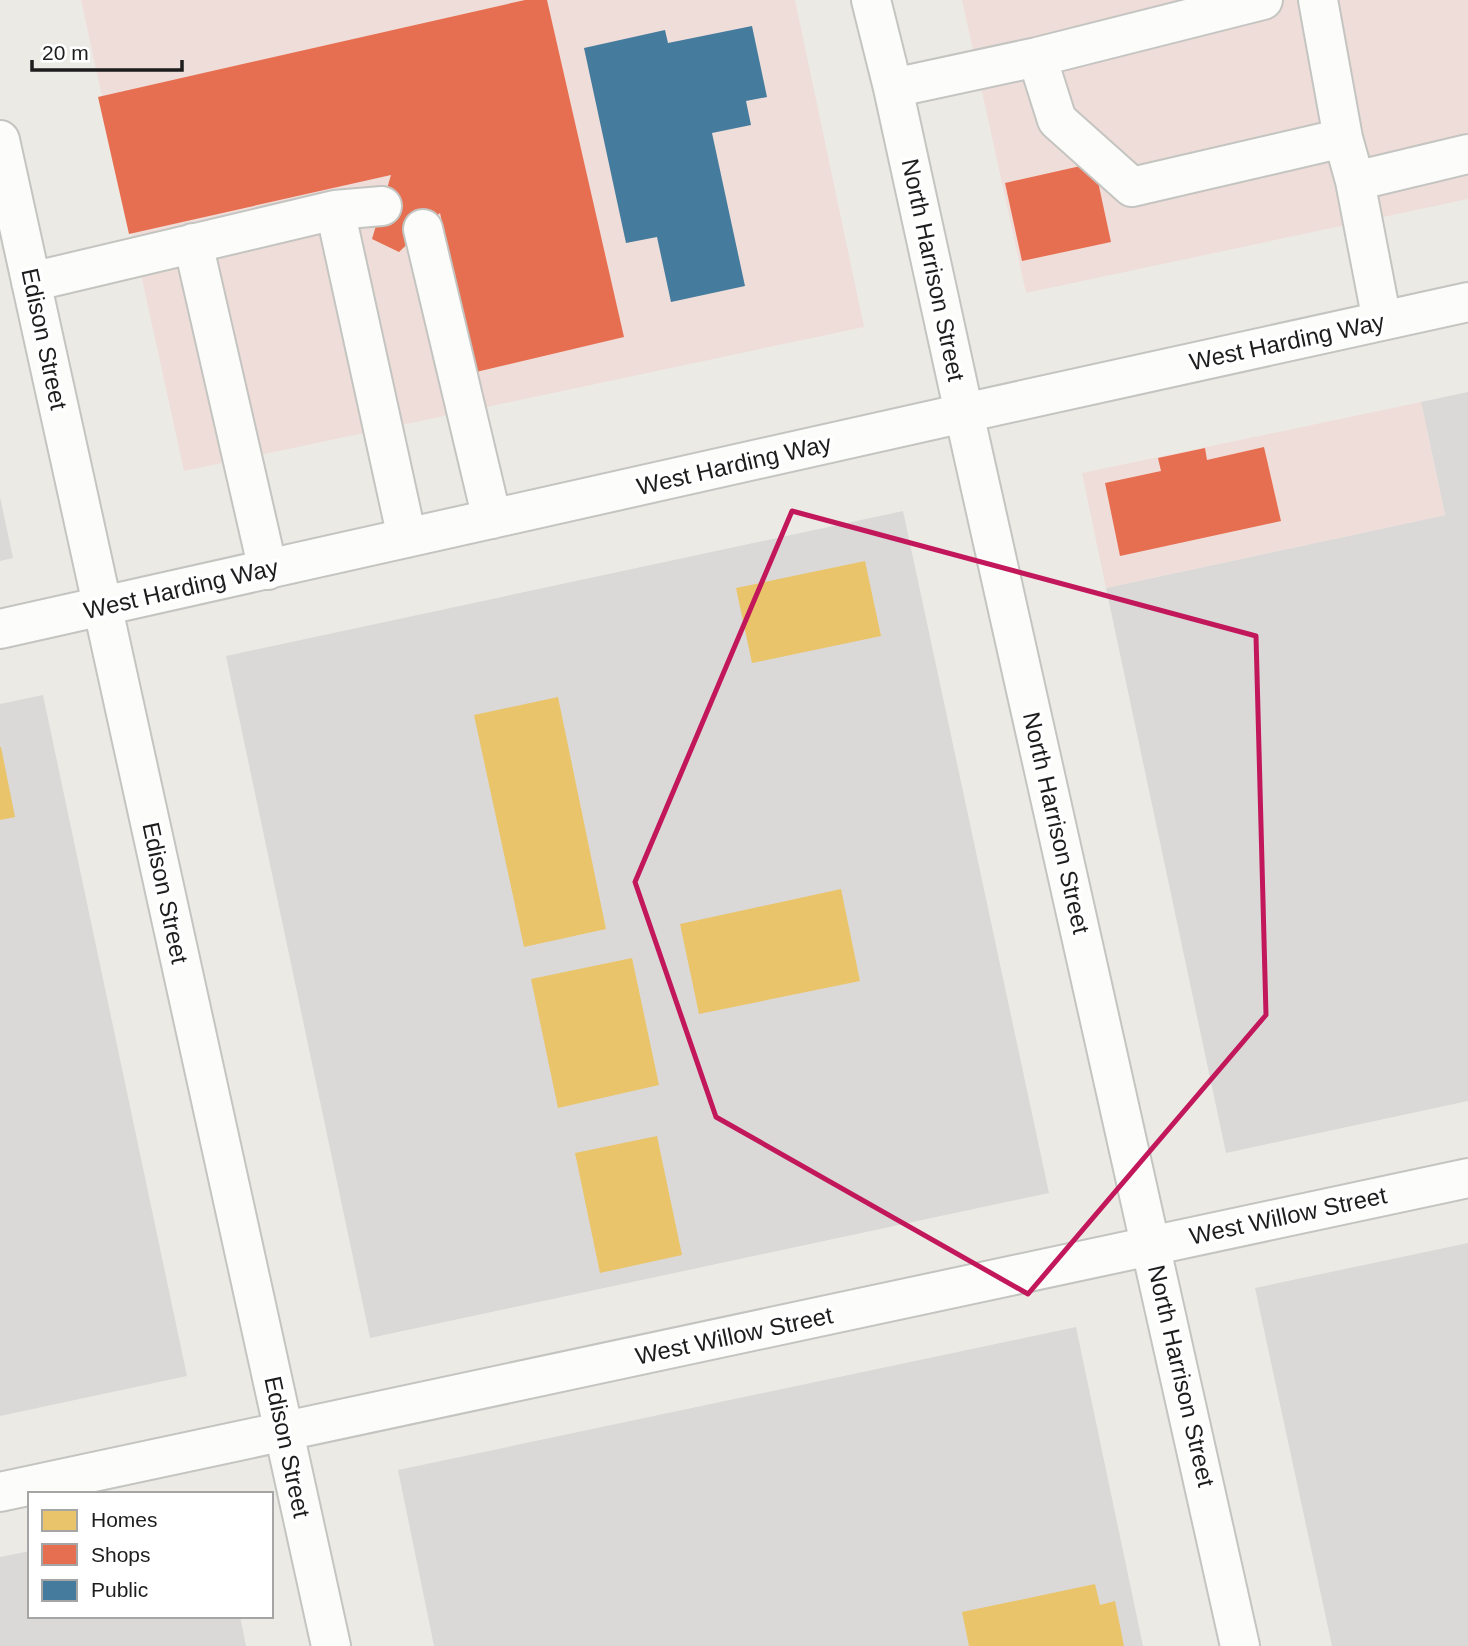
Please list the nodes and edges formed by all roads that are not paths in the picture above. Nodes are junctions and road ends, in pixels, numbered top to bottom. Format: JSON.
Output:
{"nodes":[{"id":1,"x":871,"y":0,"type":"edge"},
{"id":2,"x":1263,"y":0,"type":"edge"},
{"id":3,"x":1318,"y":0,"type":"edge"},
{"id":4,"x":1037,"y":57,"type":"junction"},
{"id":5,"x":893,"y":88,"type":"junction"},
{"id":6,"x":1343,"y":138,"type":"junction"},
{"id":7,"x":0,"y":140,"type":"edge"},
{"id":8,"x":1468,"y":154,"type":"edge"},
{"id":9,"x":1355,"y":181,"type":"junction"},
{"id":10,"x":382,"y":206,"type":"dead end"},
{"id":11,"x":335,"y":210,"type":"junction"},
{"id":12,"x":423,"y":229,"type":"dead end"},
{"id":13,"x":193,"y":243,"type":"junction"},
{"id":14,"x":31,"y":282,"type":"junction"},
{"id":15,"x":1468,"y":302,"type":"edge"},
{"id":16,"x":1382,"y":321,"type":"junction"},
{"id":17,"x":964,"y":413,"type":"junction"},
{"id":18,"x":492,"y":519,"type":"junction"},
{"id":19,"x":407,"y":538,"type":"junction"},
{"id":20,"x":268,"y":570,"type":"junction"},
{"id":21,"x":102,"y":606,"type":"junction"},
{"id":22,"x":0,"y":629,"type":"edge"},
{"id":23,"x":1468,"y":1178,"type":"edge"},
{"id":24,"x":1152,"y":1246,"type":"junction"},
{"id":25,"x":284,"y":1432,"type":"junction"},
{"id":26,"x":0,"y":1492,"type":"edge"},
{"id":27,"x":331,"y":1646,"type":"edge"},
{"id":28,"x":1240,"y":1646,"type":"edge"}],
"edges":[{"from":1,"to":5,"type":"street","name":"North Harrison Street"},
{"from":2,"to":4,"type":"street"},
{"from":3,"to":6,"type":"street"},
{"from":4,"to":5,"type":"street"},
{"from":4,"to":6,"type":"street"},
{"from":5,"to":17,"type":"street","name":"North Harrison Street"},
{"from":6,"to":9,"type":"street"},
{"from":7,"to":14,"type":"street","name":"Edison Street"},
{"from":8,"to":9,"type":"street"},
{"from":9,"to":16,"type":"street"},
{"from":10,"to":11,"type":"street"},
{"from":11,"to":13,"type":"street"},
{"from":11,"to":19,"type":"street"},
{"from":12,"to":18,"type":"street"},
{"from":13,"to":14,"type":"street"},
{"from":13,"to":20,"type":"street"},
{"from":14,"to":21,"type":"street","name":"Edison Street"},
{"from":15,"to":16,"type":"street","name":"West Harding Way"},
{"from":16,"to":17,"type":"street","name":"West Harding Way"},
{"from":17,"to":18,"type":"street","name":"West Harding Way"},
{"from":17,"to":24,"type":"street","name":"North Harrison Street"},
{"from":18,"to":19,"type":"street","name":"West Harding Way"},
{"from":19,"to":20,"type":"street","name":"West Harding Way"},
{"from":20,"to":21,"type":"street","name":"West Harding Way"},
{"from":21,"to":22,"type":"street","name":"West Harding Way"},
{"from":21,"to":25,"type":"street","name":"Edison Street"},
{"from":23,"to":24,"type":"street","name":"West Willow Street"},
{"from":24,"to":25,"type":"street","name":"West Willow Street"},
{"from":24,"to":28,"type":"street","name":"North Harrison Street"},
{"from":25,"to":26,"type":"street","name":"West Willow Street"},
{"from":25,"to":27,"type":"street","name":"Edison Street"}]}
